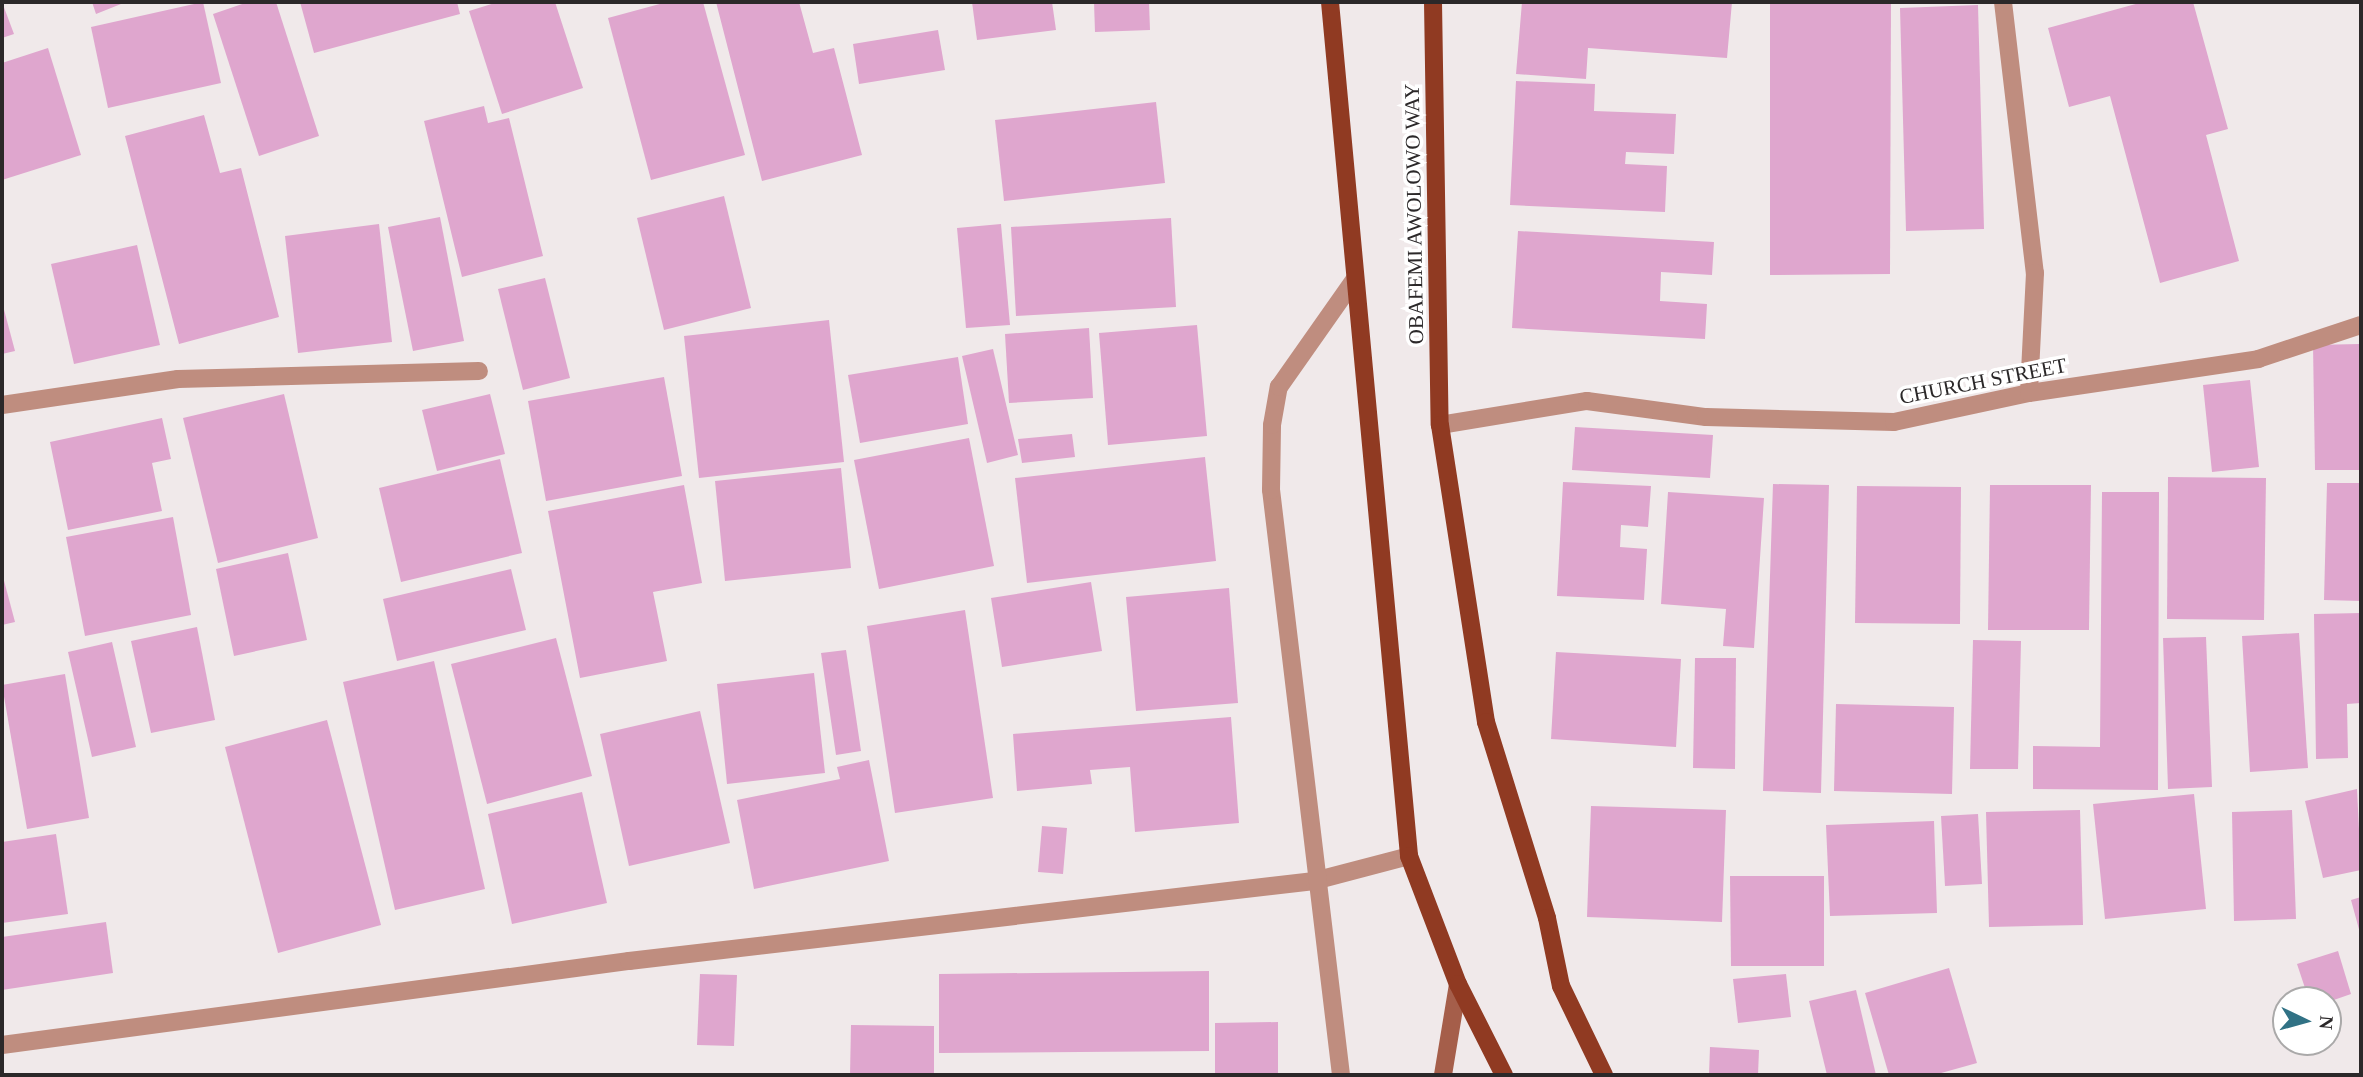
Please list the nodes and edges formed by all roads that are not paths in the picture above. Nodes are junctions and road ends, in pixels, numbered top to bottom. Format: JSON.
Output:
{"nodes":[{"id":1,"x":1330,"y":2,"type":"edge"},
{"id":2,"x":1433,"y":2,"type":"edge"},
{"id":3,"x":2003,"y":2,"type":"edge"},
{"id":4,"x":1355,"y":279,"type":"junction"},
{"id":5,"x":2361,"y":325,"type":"edge"},
{"id":6,"x":479,"y":371,"type":"dead end"},
{"id":7,"x":2029,"y":393,"type":"junction"},
{"id":8,"x":2,"y":405,"type":"edge"},
{"id":9,"x":1440,"y":425,"type":"junction"},
{"id":10,"x":1409,"y":856,"type":"junction"},
{"id":11,"x":1314,"y":881,"type":"junction"},
{"id":12,"x":1458,"y":984,"type":"junction"},
{"id":13,"x":2,"y":1045,"type":"edge"},
{"id":14,"x":1340,"y":1075,"type":"edge"},
{"id":15,"x":1443,"y":1075,"type":"edge"},
{"id":16,"x":1504,"y":1075,"type":"edge"},
{"id":17,"x":1604,"y":1075,"type":"edge"}],
"edges":[{"from":1,"to":4,"type":"main road"},
{"from":2,"to":9,"type":"main road","name":"OBAFEMI AWOLOWO WAY"},
{"from":3,"to":7,"type":"street"},
{"from":4,"to":10,"type":"main road"},
{"from":4,"to":11,"type":"street"},
{"from":5,"to":7,"type":"street","name":"CHURCH STREET"},
{"from":6,"to":8,"type":"street"},
{"from":7,"to":9,"type":"street","name":"CHURCH STREET"},
{"from":9,"to":17,"type":"main road","name":"OBAFEMI AWOLOWO WAY"},
{"from":10,"to":11,"type":"street"},
{"from":10,"to":12,"type":"main road"},
{"from":11,"to":13,"type":"street"},
{"from":11,"to":14,"type":"street"},
{"from":12,"to":15,"type":"main road"},
{"from":12,"to":16,"type":"main road"}]}
